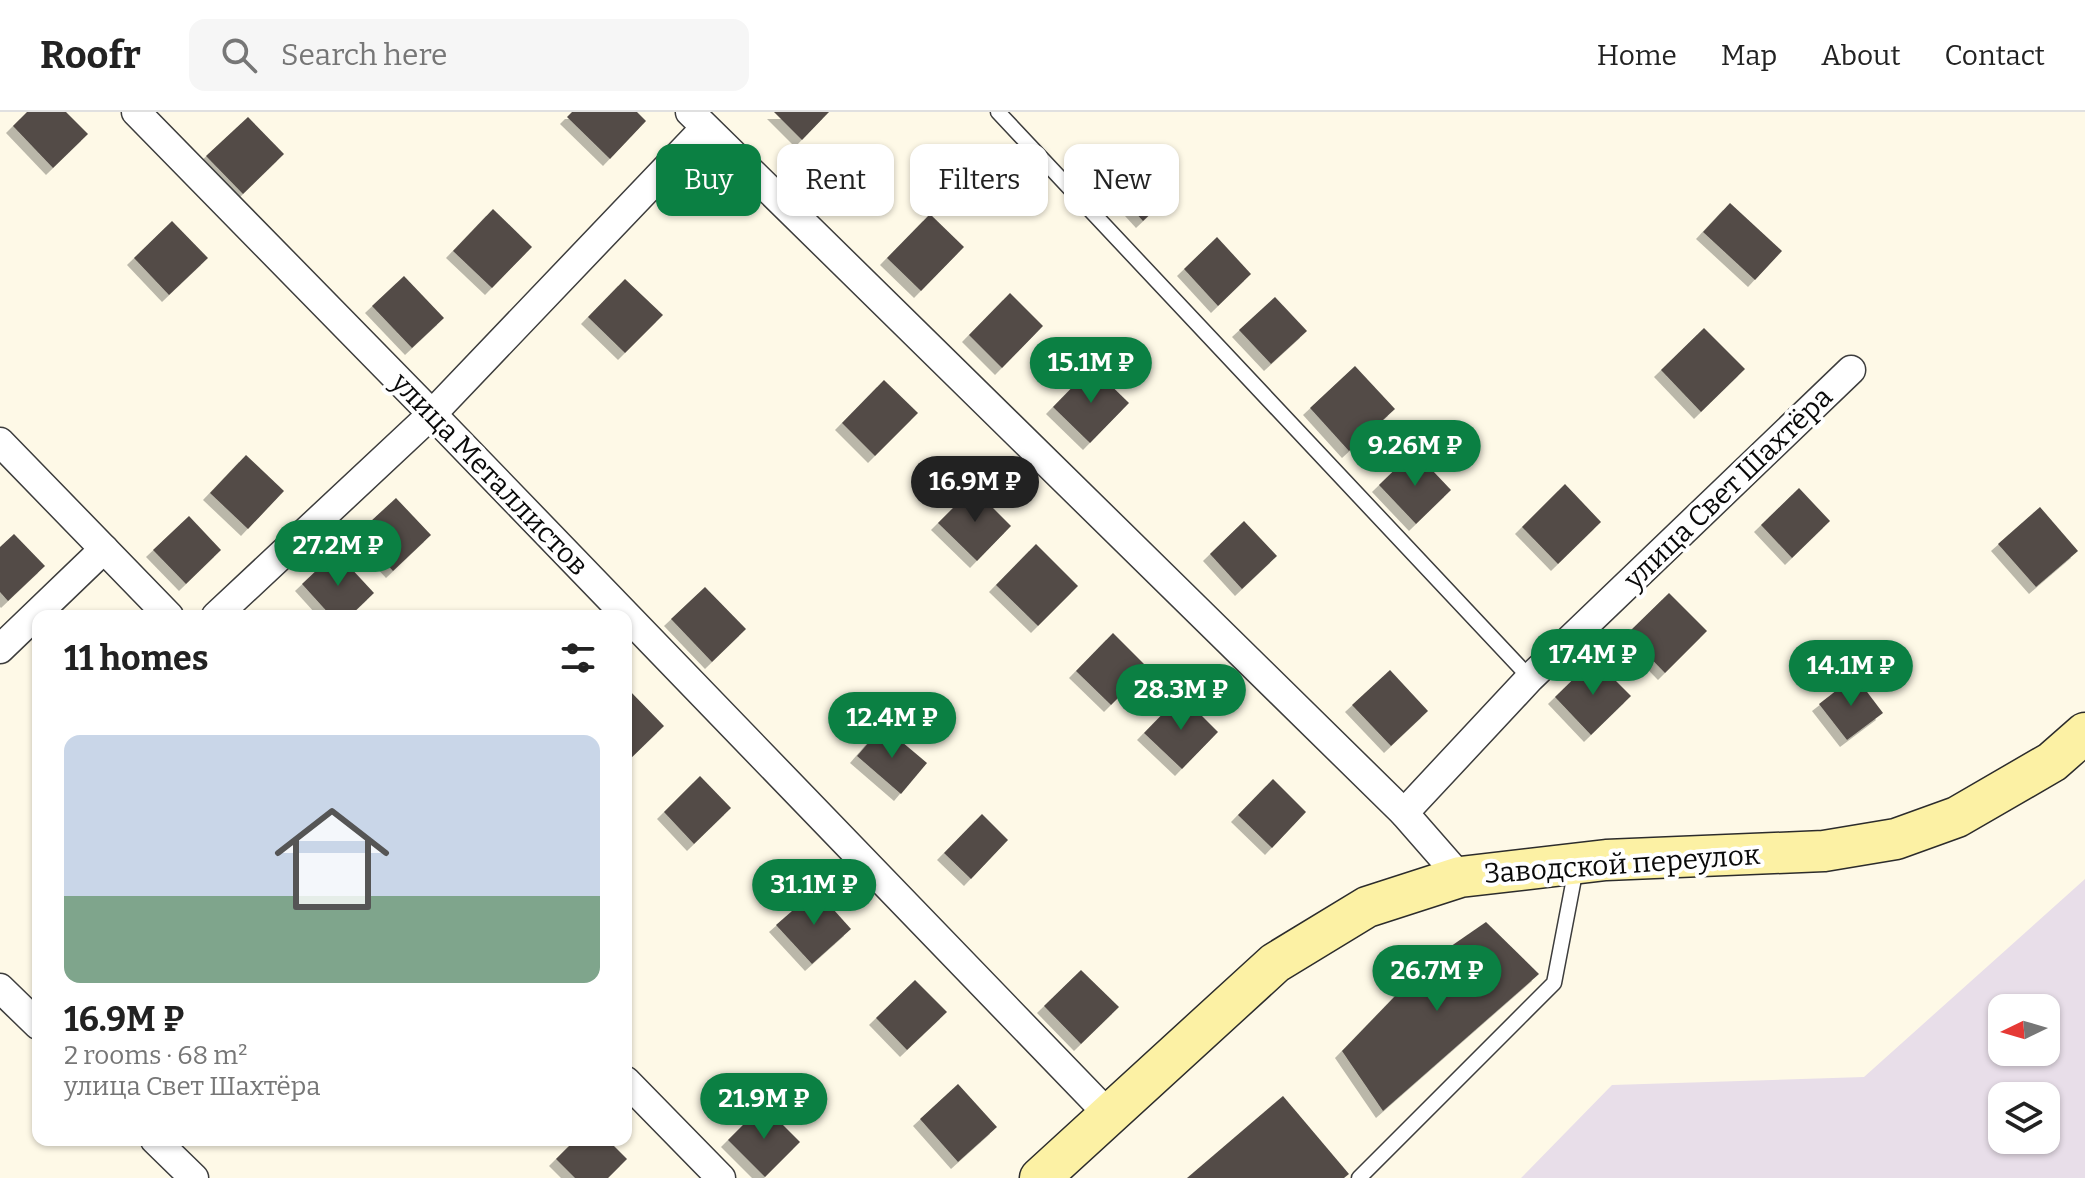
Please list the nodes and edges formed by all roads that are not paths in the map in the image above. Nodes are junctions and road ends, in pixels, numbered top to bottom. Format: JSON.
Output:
{"nodes":[{"id":1,"x":136,"y":112,"type":"edge"},
{"id":2,"x":998,"y":112,"type":"edge"},
{"id":3,"x":698,"y":120,"type":"edge"},
{"id":4,"x":1851,"y":370,"type":"dead end"},
{"id":5,"x":432,"y":414,"type":"junction"},
{"id":6,"x":0,"y":442,"type":"edge"},
{"id":7,"x":104,"y":549,"type":"junction"},
{"id":8,"x":41,"y":610,"type":"edge"},
{"id":9,"x":163,"y":610,"type":"edge"},
{"id":10,"x":222,"y":610,"type":"edge"},
{"id":11,"x":621,"y":610,"type":"edge"},
{"id":12,"x":32,"y":618,"type":"edge"},
{"id":13,"x":632,"y":621,"type":"edge"},
{"id":14,"x":0,"y":649,"type":"edge"},
{"id":15,"x":1530,"y":678,"type":"junction"},
{"id":16,"x":2085,"y":733,"type":"edge"},
{"id":17,"x":1404,"y":813,"type":"junction"},
{"id":18,"x":1576,"y":863,"type":"junction"},
{"id":19,"x":1460,"y":877,"type":"junction"},
{"id":20,"x":0,"y":988,"type":"edge"},
{"id":21,"x":32,"y":1019,"type":"edge"},
{"id":22,"x":632,"y":1087,"type":"edge"},
{"id":23,"x":1109,"y":1115,"type":"junction"},
{"id":24,"x":161,"y":1146,"type":"edge"},
{"id":25,"x":194,"y":1178,"type":"edge"},
{"id":26,"x":721,"y":1178,"type":"edge"},
{"id":27,"x":1040,"y":1178,"type":"edge"},
{"id":28,"x":1359,"y":1178,"type":"edge"}],
"edges":[{"from":1,"to":5,"type":"street","name":"улица Металлистов"},
{"from":2,"to":15,"type":"lane"},
{"from":3,"to":5,"type":"street"},
{"from":3,"to":17,"type":"street"},
{"from":4,"to":15,"type":"street","name":"улица Свет Шахтёра"},
{"from":5,"to":10,"type":"street"},
{"from":5,"to":11,"type":"street","name":"улица Металлистов"},
{"from":6,"to":7,"type":"street"},
{"from":7,"to":8,"type":"street"},
{"from":7,"to":9,"type":"street"},
{"from":12,"to":14,"type":"street"},
{"from":13,"to":23,"type":"street","name":"улица Металлистов"},
{"from":15,"to":17,"type":"street","name":"улица Свет Шахтёра"},
{"from":16,"to":18,"type":"main road","name":"Заводской переулок"},
{"from":17,"to":19,"type":"street"},
{"from":18,"to":19,"type":"main road","name":"Заводской переулок"},
{"from":18,"to":28,"type":"lane"},
{"from":19,"to":23,"type":"main road","name":"Заводской переулок"},
{"from":20,"to":21,"type":"street"},
{"from":22,"to":26,"type":"street"},
{"from":23,"to":27,"type":"main road","name":"Заводской переулок"},
{"from":24,"to":25,"type":"street"}]}
